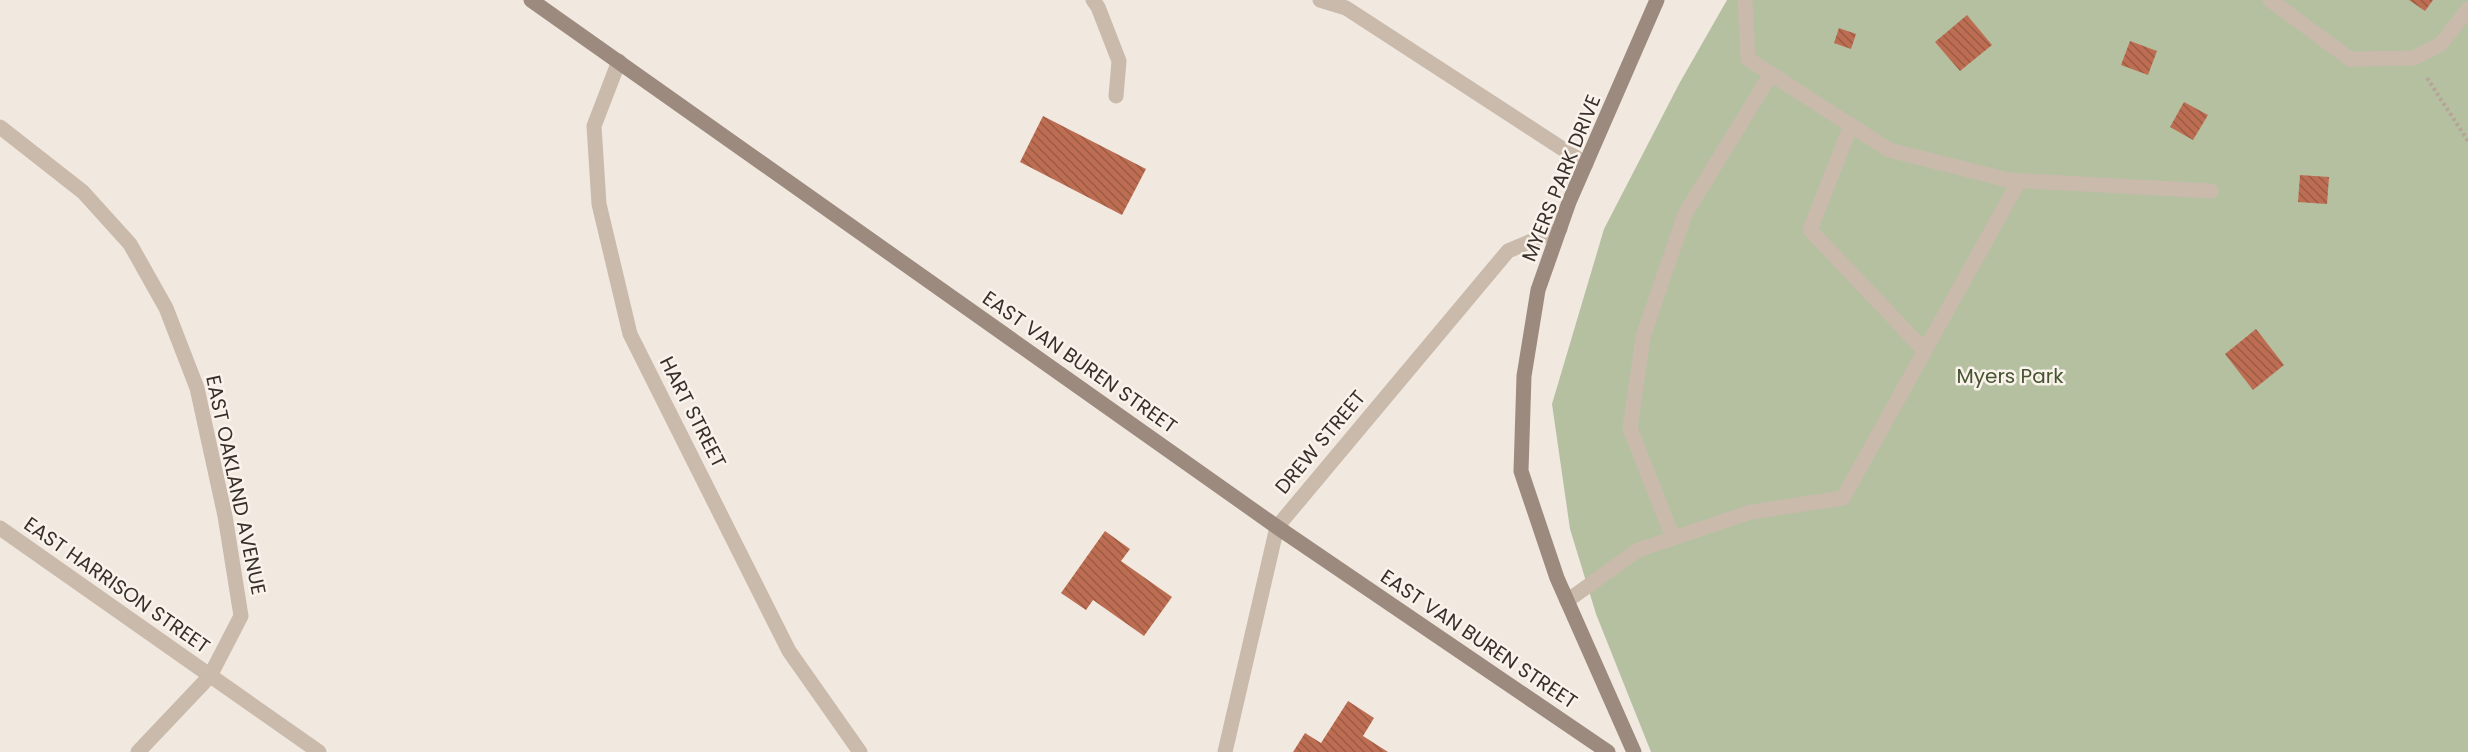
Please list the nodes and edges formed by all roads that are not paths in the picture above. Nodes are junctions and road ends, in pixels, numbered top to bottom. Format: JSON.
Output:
{"nodes":[{"id":1,"x":531,"y":0,"type":"edge"},
{"id":2,"x":1092,"y":0,"type":"edge"},
{"id":3,"x":1320,"y":0,"type":"edge"},
{"id":4,"x":1657,"y":0,"type":"edge"},
{"id":5,"x":1745,"y":0,"type":"edge"},
{"id":6,"x":2270,"y":0,"type":"edge"},
{"id":7,"x":2468,"y":9,"type":"edge"},
{"id":8,"x":620,"y":61,"type":"junction"},
{"id":9,"x":1771,"y":74,"type":"junction"},
{"id":10,"x":1116,"y":96,"type":"dead end"},
{"id":11,"x":1851,"y":125,"type":"junction"},
{"id":12,"x":0,"y":127,"type":"edge"},
{"id":13,"x":1586,"y":164,"type":"junction"},
{"id":14,"x":2019,"y":181,"type":"junction"},
{"id":15,"x":2211,"y":191,"type":"dead end"},
{"id":16,"x":1560,"y":229,"type":"junction"},
{"id":17,"x":1925,"y":351,"type":"junction"},
{"id":18,"x":1277,"y":527,"type":"junction"},
{"id":19,"x":0,"y":528,"type":"edge"},
{"id":20,"x":1673,"y":538,"type":"junction"},
{"id":21,"x":1567,"y":601,"type":"junction"},
{"id":22,"x":210,"y":676,"type":"junction"},
{"id":23,"x":138,"y":752,"type":"edge"},
{"id":24,"x":319,"y":752,"type":"edge"},
{"id":25,"x":860,"y":752,"type":"edge"},
{"id":26,"x":1225,"y":752,"type":"edge"},
{"id":27,"x":1608,"y":752,"type":"edge"},
{"id":28,"x":1634,"y":752,"type":"edge"}],
"edges":[{"from":1,"to":8,"type":"street","name":"EAST VAN BUREN STREET"},
{"from":2,"to":10,"type":"street"},
{"from":3,"to":13,"type":"street"},
{"from":4,"to":13,"type":"street","name":"MYERS PARK DRIVE"},
{"from":5,"to":9,"type":"street"},
{"from":6,"to":7,"type":"street"},
{"from":8,"to":18,"type":"street","name":"EAST VAN BUREN STREET"},
{"from":8,"to":25,"type":"street","name":"HART STREET"},
{"from":9,"to":11,"type":"street"},
{"from":9,"to":20,"type":"street"},
{"from":11,"to":14,"type":"street"},
{"from":11,"to":17,"type":"street"},
{"from":12,"to":22,"type":"street","name":"EAST OAKLAND AVENUE"},
{"from":13,"to":16,"type":"street","name":"MYERS PARK DRIVE"},
{"from":14,"to":15,"type":"street"},
{"from":14,"to":17,"type":"street"},
{"from":16,"to":18,"type":"street","name":"DREW STREET"},
{"from":16,"to":21,"type":"street","name":"MYERS PARK DRIVE"},
{"from":17,"to":20,"type":"street"},
{"from":18,"to":26,"type":"street","name":"DREW STREET"},
{"from":18,"to":27,"type":"street","name":"EAST VAN BUREN STREET"},
{"from":19,"to":22,"type":"street","name":"EAST HARRISON STREET"},
{"from":20,"to":21,"type":"street"},
{"from":21,"to":28,"type":"street","name":"MYERS PARK DRIVE"},
{"from":22,"to":23,"type":"street","name":"EAST OAKLAND AVENUE"},
{"from":22,"to":24,"type":"street"}]}
